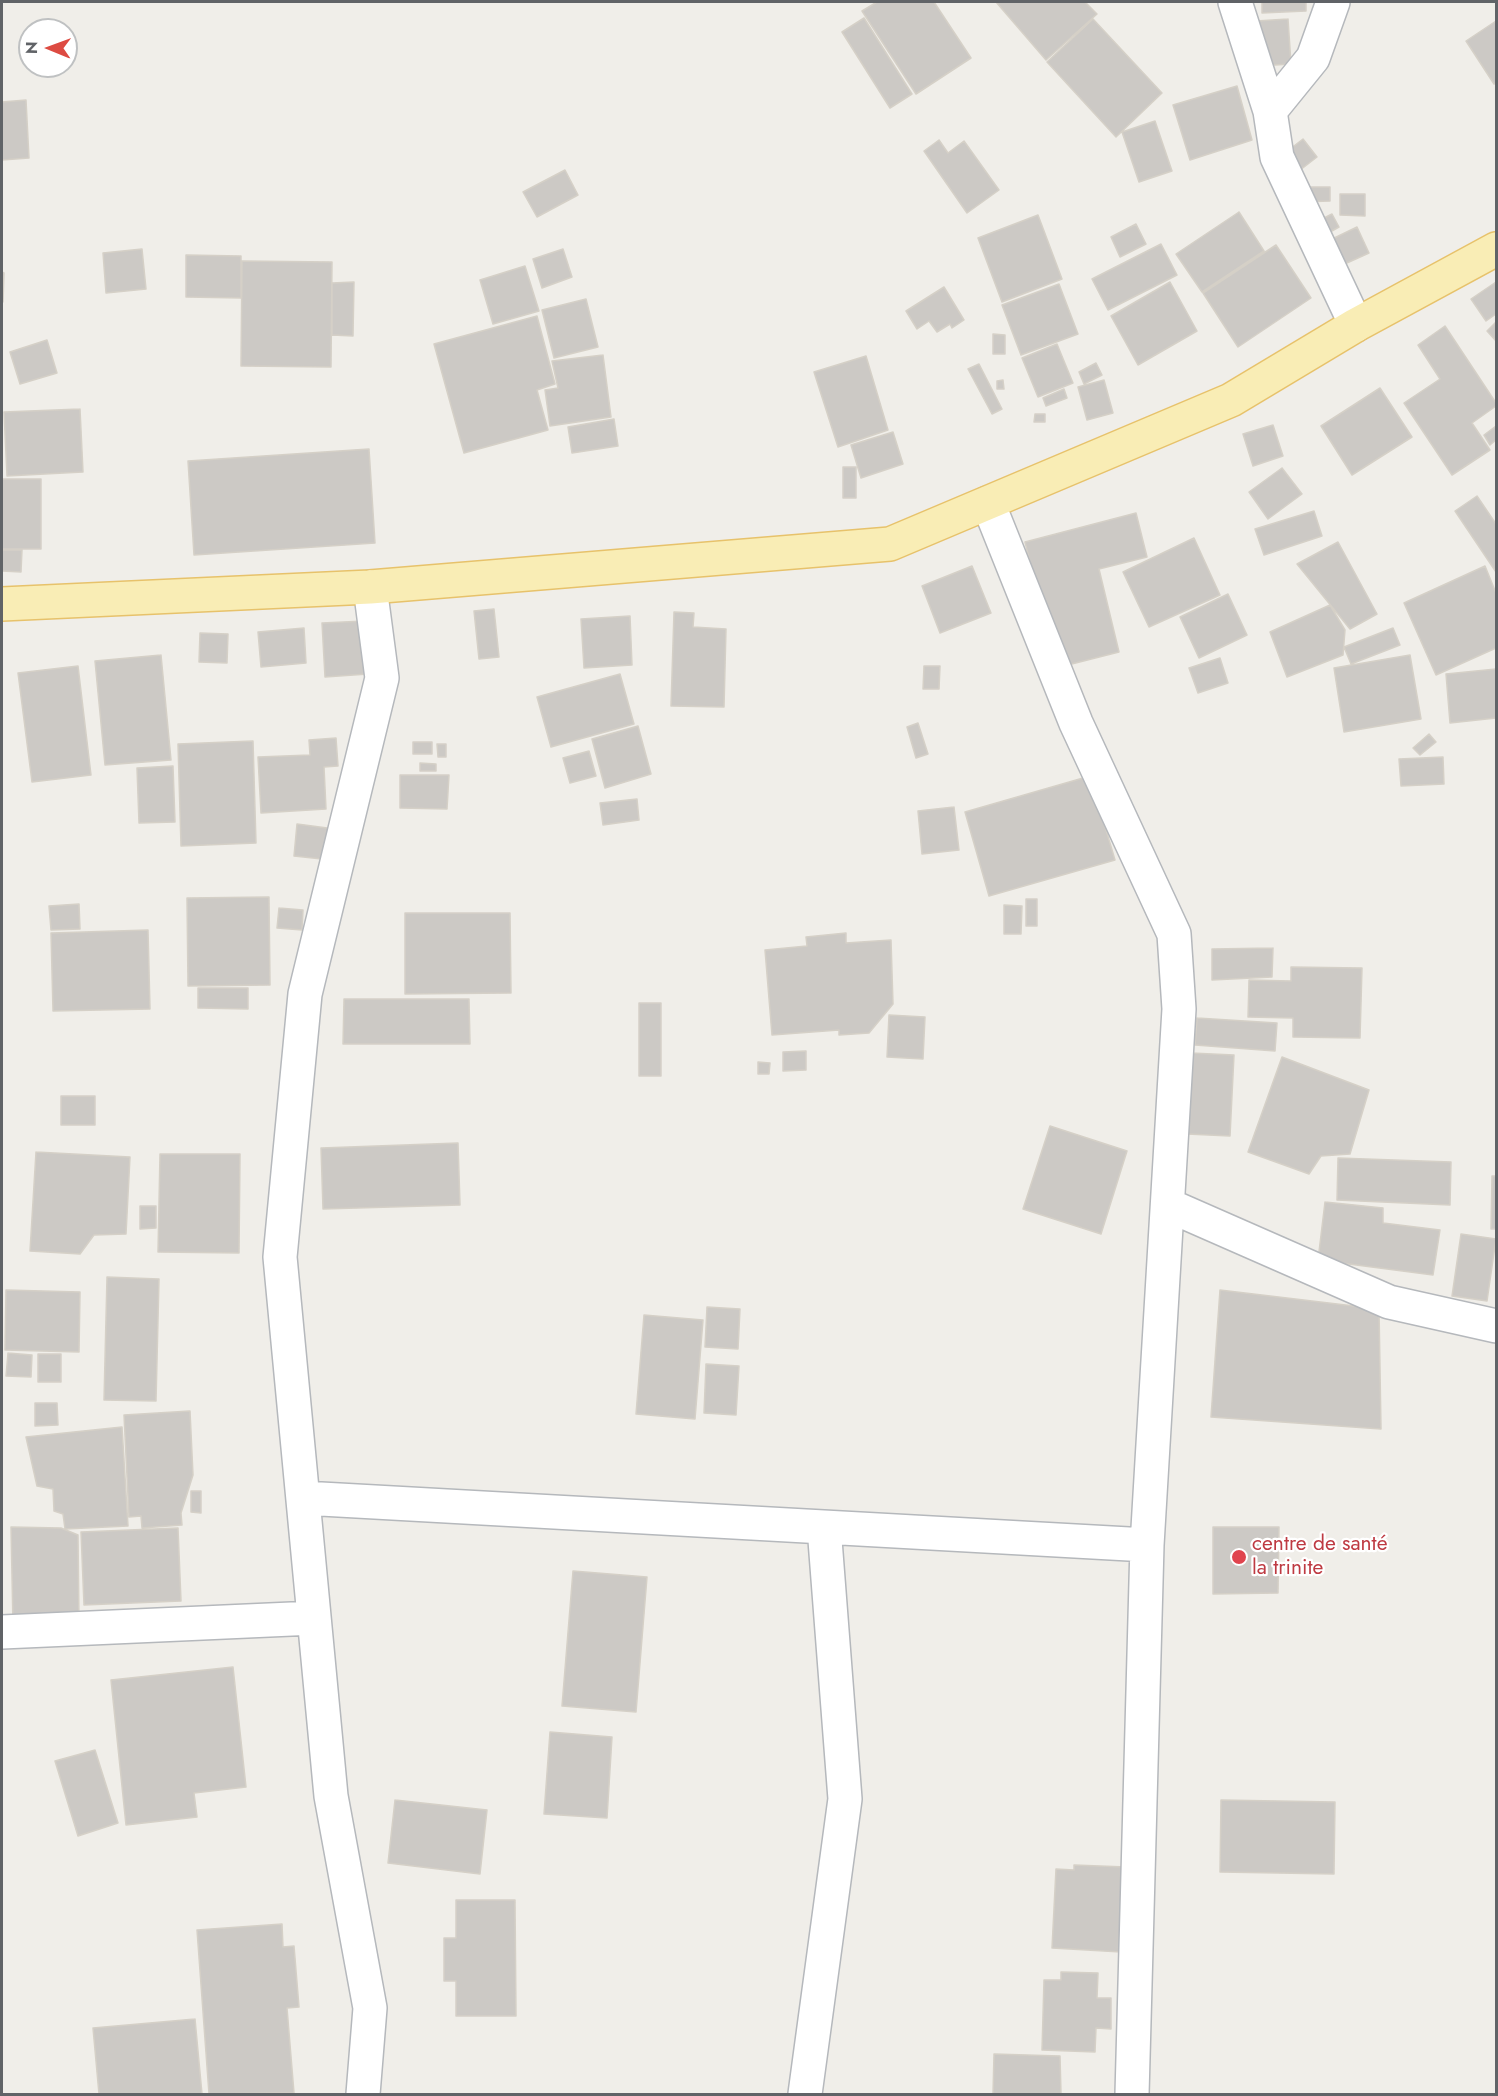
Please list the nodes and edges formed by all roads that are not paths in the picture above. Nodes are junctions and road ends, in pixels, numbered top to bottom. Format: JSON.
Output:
{"nodes":[{"id":1,"x":1235,"y":2,"type":"edge"},
{"id":2,"x":1333,"y":2,"type":"edge"},
{"id":3,"x":1270,"y":111,"type":"junction"},
{"id":4,"x":1497,"y":249,"type":"edge"},
{"id":5,"x":1356,"y":325,"type":"junction"},
{"id":6,"x":988,"y":503,"type":"junction"},
{"id":7,"x":370,"y":586,"type":"junction"},
{"id":8,"x":2,"y":604,"type":"edge"},
{"id":9,"x":1168,"y":1205,"type":"junction"},
{"id":10,"x":1497,"y":1326,"type":"edge"},
{"id":11,"x":303,"y":1498,"type":"junction"},
{"id":12,"x":824,"y":1527,"type":"junction"},
{"id":13,"x":1147,"y":1545,"type":"junction"},
{"id":14,"x":314,"y":1618,"type":"junction"},
{"id":15,"x":2,"y":1632,"type":"edge"},
{"id":16,"x":363,"y":2094,"type":"edge"},
{"id":17,"x":805,"y":2094,"type":"edge"},
{"id":18,"x":1132,"y":2094,"type":"edge"}],
"edges":[{"from":1,"to":3,"type":"street"},
{"from":2,"to":3,"type":"street"},
{"from":3,"to":5,"type":"street"},
{"from":4,"to":5,"type":"main road"},
{"from":5,"to":6,"type":"main road"},
{"from":6,"to":7,"type":"main road"},
{"from":6,"to":9,"type":"street"},
{"from":7,"to":8,"type":"main road"},
{"from":7,"to":11,"type":"street"},
{"from":9,"to":10,"type":"street"},
{"from":9,"to":13,"type":"street"},
{"from":11,"to":12,"type":"street"},
{"from":11,"to":14,"type":"street"},
{"from":12,"to":13,"type":"street"},
{"from":12,"to":17,"type":"street"},
{"from":13,"to":18,"type":"street"},
{"from":14,"to":15,"type":"street"},
{"from":14,"to":16,"type":"street"}]}
